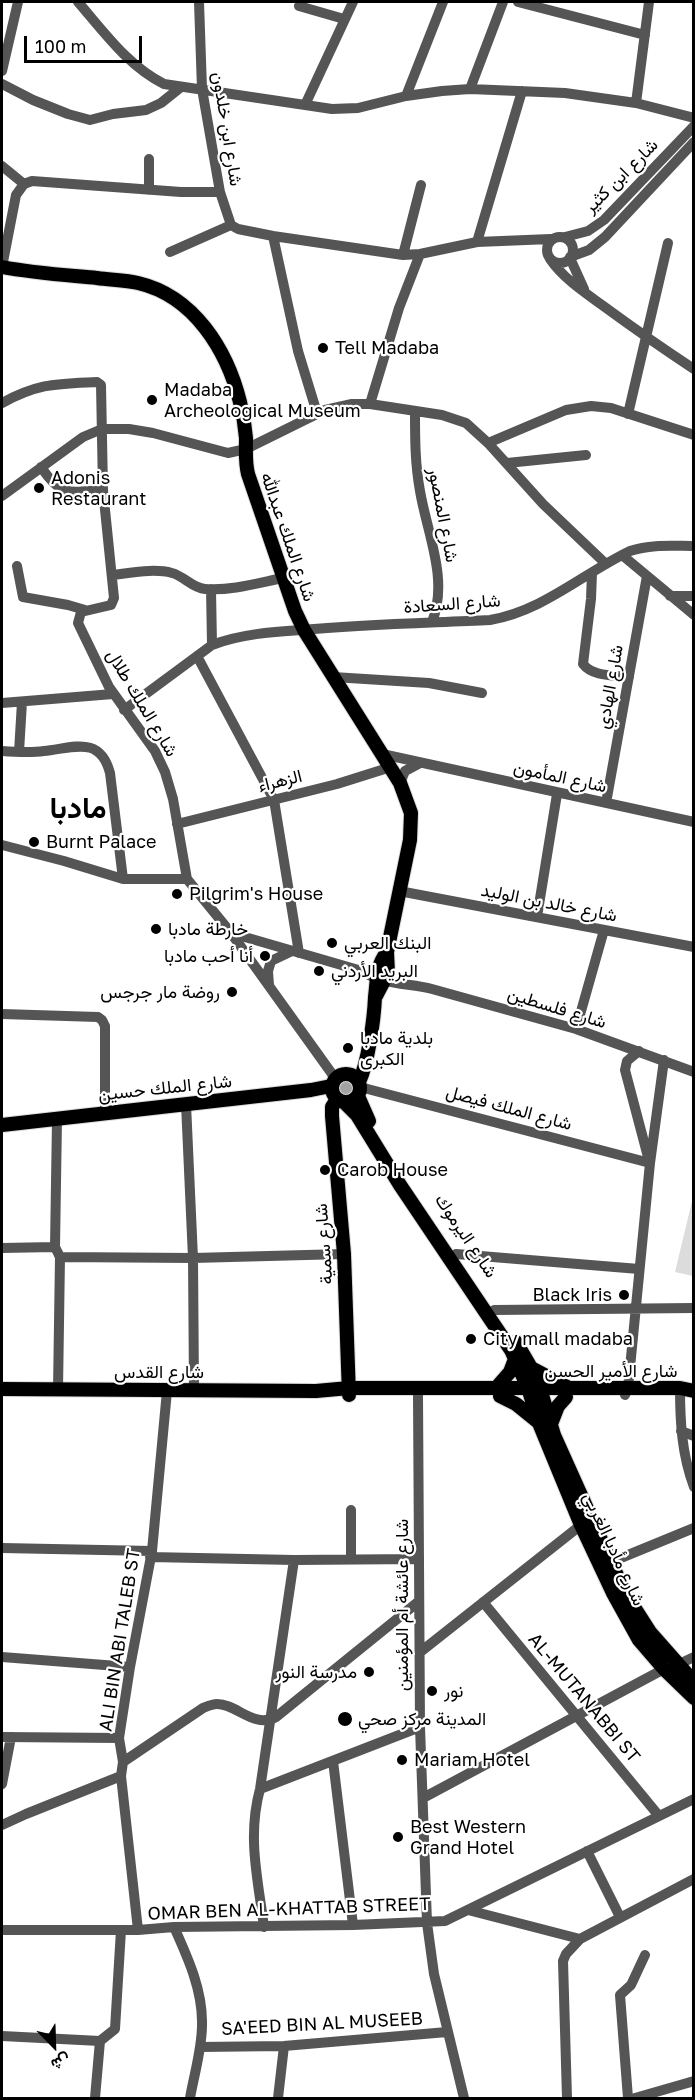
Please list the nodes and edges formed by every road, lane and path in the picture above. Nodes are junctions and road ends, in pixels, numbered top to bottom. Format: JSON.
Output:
{"nodes":[{"id":1,"x":18,"y":2,"type":"edge"},
{"id":2,"x":78,"y":2,"type":"edge"},
{"id":3,"x":199,"y":2,"type":"edge"},
{"id":4,"x":353,"y":2,"type":"edge"},
{"id":5,"x":443,"y":2,"type":"edge"},
{"id":6,"x":503,"y":2,"type":"edge"},
{"id":7,"x":518,"y":2,"type":"edge"},
{"id":8,"x":649,"y":2,"type":"edge"},
{"id":9,"x":299,"y":6,"type":"dead end"},
{"id":10,"x":344,"y":20,"type":"junction"},
{"id":11,"x":645,"y":35,"type":"junction"},
{"id":12,"x":2,"y":70,"type":"edge"},
{"id":13,"x":2,"y":84,"type":"edge"},
{"id":14,"x":181,"y":87,"type":"junction"},
{"id":15,"x":202,"y":89,"type":"junction"},
{"id":16,"x":470,"y":89,"type":"junction"},
{"id":17,"x":522,"y":91,"type":"junction"},
{"id":18,"x":406,"y":96,"type":"junction"},
{"id":19,"x":636,"y":103,"type":"junction"},
{"id":20,"x":305,"y":105,"type":"junction"},
{"id":21,"x":693,"y":118,"type":"edge"},
{"id":22,"x":693,"y":126,"type":"edge"},
{"id":23,"x":693,"y":142,"type":"edge"},
{"id":24,"x":149,"y":159,"type":"dead end"},
{"id":25,"x":2,"y":166,"type":"edge"},
{"id":26,"x":24,"y":184,"type":"junction"},
{"id":27,"x":421,"y":185,"type":"dead end"},
{"id":28,"x":149,"y":190,"type":"junction"},
{"id":29,"x":220,"y":192,"type":"junction"},
{"id":30,"x":231,"y":225,"type":"junction"},
{"id":31,"x":273,"y":236,"type":"junction"},
{"id":32,"x":565,"y":237,"type":"junction"},
{"id":33,"x":551,"y":239,"type":"junction"},
{"id":34,"x":477,"y":242,"type":"junction"},
{"id":35,"x":524,"y":242,"type":"junction"},
{"id":36,"x":668,"y":243,"type":"dead end"},
{"id":37,"x":170,"y":252,"type":"dead end"},
{"id":38,"x":420,"y":254,"type":"junction"},
{"id":39,"x":403,"y":255,"type":"junction"},
{"id":40,"x":549,"y":257,"type":"junction"},
{"id":41,"x":570,"y":258,"type":"junction"},
{"id":42,"x":3,"y":271,"type":"edge"},
{"id":43,"x":585,"y":292,"type":"junction"},
{"id":44,"x":647,"y":338,"type":"junction"},
{"id":45,"x":693,"y":369,"type":"edge"},
{"id":46,"x":2,"y":403,"type":"edge"},
{"id":47,"x":370,"y":404,"type":"junction"},
{"id":48,"x":415,"y":412,"type":"junction"},
{"id":49,"x":317,"y":413,"type":"junction"},
{"id":50,"x":628,"y":414,"type":"junction"},
{"id":51,"x":102,"y":429,"type":"junction"},
{"id":52,"x":693,"y":435,"type":"edge"},
{"id":53,"x":488,"y":443,"type":"junction"},
{"id":54,"x":246,"y":449,"type":"junction"},
{"id":55,"x":586,"y":455,"type":"dead end"},
{"id":56,"x":507,"y":463,"type":"junction"},
{"id":57,"x":41,"y":467,"type":"junction"},
{"id":58,"x":103,"y":490,"type":"junction"},
{"id":59,"x":2,"y":496,"type":"edge"},
{"id":60,"x":693,"y":546,"type":"edge"},
{"id":61,"x":622,"y":555,"type":"junction"},
{"id":62,"x":606,"y":564,"type":"junction"},
{"id":63,"x":17,"y":566,"type":"dead end"},
{"id":64,"x":592,"y":573,"type":"junction"},
{"id":65,"x":112,"y":575,"type":"junction"},
{"id":66,"x":647,"y":576,"type":"junction"},
{"id":67,"x":283,"y":578,"type":"junction"},
{"id":68,"x":211,"y":589,"type":"junction"},
{"id":69,"x":670,"y":596,"type":"junction"},
{"id":70,"x":693,"y":596,"type":"edge"},
{"id":71,"x":85,"y":610,"type":"junction"},
{"id":72,"x":693,"y":615,"type":"edge"},
{"id":73,"x":432,"y":622,"type":"junction"},
{"id":74,"x":303,"y":630,"type":"junction"},
{"id":75,"x":212,"y":645,"type":"junction"},
{"id":76,"x":197,"y":656,"type":"junction"},
{"id":77,"x":333,"y":677,"type":"junction"},
{"id":78,"x":629,"y":677,"type":"junction"},
{"id":79,"x":482,"y":693,"type":"dead end"},
{"id":80,"x":113,"y":694,"type":"junction"},
{"id":81,"x":22,"y":702,"type":"junction"},
{"id":82,"x":2,"y":703,"type":"edge"},
{"id":83,"x":124,"y":710,"type":"junction"},
{"id":84,"x":2,"y":751,"type":"edge"},
{"id":85,"x":20,"y":752,"type":"junction"},
{"id":86,"x":382,"y":754,"type":"junction"},
{"id":87,"x":421,"y":763,"type":"junction"},
{"id":88,"x":391,"y":767,"type":"junction"},
{"id":89,"x":400,"y":783,"type":"junction"},
{"id":90,"x":557,"y":794,"type":"junction"},
{"id":91,"x":274,"y":800,"type":"junction"},
{"id":92,"x":606,"y":803,"type":"junction"},
{"id":93,"x":693,"y":822,"type":"edge"},
{"id":94,"x":177,"y":824,"type":"junction"},
{"id":95,"x":2,"y":845,"type":"edge"},
{"id":96,"x":123,"y":879,"type":"junction"},
{"id":97,"x":187,"y":879,"type":"junction"},
{"id":98,"x":399,"y":891,"type":"junction"},
{"id":99,"x":537,"y":917,"type":"junction"},
{"id":100,"x":604,"y":930,"type":"junction"},
{"id":101,"x":231,"y":933,"type":"junction"},
{"id":102,"x":693,"y":947,"type":"edge"},
{"id":103,"x":295,"y":952,"type":"junction"},
{"id":104,"x":382,"y":976,"type":"junction"},
{"id":105,"x":269,"y":985,"type":"junction"},
{"id":106,"x":2,"y":1014,"type":"edge"},
{"id":107,"x":576,"y":1029,"type":"junction"},
{"id":108,"x":639,"y":1051,"type":"junction"},
{"id":109,"x":664,"y":1060,"type":"junction"},
{"id":110,"x":693,"y":1072,"type":"edge"},
{"id":111,"x":359,"y":1088,"type":"junction"},
{"id":112,"x":337,"y":1091,"type":"junction"},
{"id":113,"x":186,"y":1104,"type":"junction"},
{"id":114,"x":105,"y":1113,"type":"junction"},
{"id":115,"x":57,"y":1119,"type":"junction"},
{"id":116,"x":2,"y":1125,"type":"edge"},
{"id":117,"x":650,"y":1163,"type":"junction"},
{"id":118,"x":2,"y":1248,"type":"edge"},
{"id":119,"x":57,"y":1252,"type":"junction"},
{"id":120,"x":344,"y":1254,"type":"junction"},
{"id":121,"x":456,"y":1254,"type":"junction"},
{"id":122,"x":194,"y":1258,"type":"junction"},
{"id":123,"x":639,"y":1269,"type":"junction"},
{"id":124,"x":635,"y":1307,"type":"junction"},
{"id":125,"x":693,"y":1308,"type":"edge"},
{"id":126,"x":494,"y":1310,"type":"junction"},
{"id":127,"x":516,"y":1359,"type":"junction"},
{"id":128,"x":533,"y":1370,"type":"junction"},
{"id":129,"x":2,"y":1389,"type":"edge"},
{"id":130,"x":58,"y":1390,"type":"junction"},
{"id":131,"x":194,"y":1390,"type":"junction"},
{"id":132,"x":167,"y":1391,"type":"junction"},
{"id":133,"x":687,"y":1391,"type":"edge"},
{"id":134,"x":349,"y":1392,"type":"junction"},
{"id":135,"x":435,"y":1392,"type":"junction"},
{"id":136,"x":498,"y":1392,"type":"junction"},
{"id":137,"x":626,"y":1392,"type":"junction"},
{"id":138,"x":536,"y":1393,"type":"junction"},
{"id":139,"x":568,"y":1393,"type":"junction"},
{"id":140,"x":418,"y":1395,"type":"junction"},
{"id":141,"x":545,"y":1424,"type":"junction"},
{"id":142,"x":681,"y":1431,"type":"junction"},
{"id":143,"x":693,"y":1436,"type":"edge"},
{"id":144,"x":693,"y":1487,"type":"edge"},
{"id":145,"x":351,"y":1510,"type":"dead end"},
{"id":146,"x":581,"y":1525,"type":"junction"},
{"id":147,"x":693,"y":1528,"type":"edge"},
{"id":148,"x":2,"y":1548,"type":"edge"},
{"id":149,"x":151,"y":1554,"type":"junction"},
{"id":150,"x":351,"y":1559,"type":"junction"},
{"id":151,"x":418,"y":1559,"type":"junction"},
{"id":152,"x":294,"y":1560,"type":"junction"},
{"id":153,"x":611,"y":1562,"type":"junction"},
{"id":154,"x":418,"y":1602,"type":"junction"},
{"id":155,"x":483,"y":1602,"type":"junction"},
{"id":156,"x":419,"y":1653,"type":"junction"},
{"id":157,"x":2,"y":1657,"type":"edge"},
{"id":158,"x":693,"y":1657,"type":"edge"},
{"id":159,"x":130,"y":1667,"type":"junction"},
{"id":160,"x":670,"y":1667,"type":"junction"},
{"id":161,"x":693,"y":1682,"type":"edge"},
{"id":162,"x":693,"y":1698,"type":"edge"},
{"id":163,"x":578,"y":1717,"type":"junction"},
{"id":164,"x":270,"y":1720,"type":"junction"},
{"id":165,"x":420,"y":1727,"type":"junction"},
{"id":166,"x":6,"y":1737,"type":"edge"},
{"id":167,"x":119,"y":1738,"type":"junction"},
{"id":168,"x":333,"y":1761,"type":"junction"},
{"id":169,"x":123,"y":1762,"type":"junction"},
{"id":170,"x":121,"y":1776,"type":"junction"},
{"id":171,"x":2,"y":1784,"type":"edge"},
{"id":172,"x":260,"y":1789,"type":"junction"},
{"id":173,"x":423,"y":1798,"type":"junction"},
{"id":174,"x":693,"y":1799,"type":"edge"},
{"id":175,"x":659,"y":1816,"type":"junction"},
{"id":176,"x":2,"y":1826,"type":"edge"},
{"id":177,"x":587,"y":1851,"type":"junction"},
{"id":178,"x":693,"y":1879,"type":"edge"},
{"id":179,"x":468,"y":1910,"type":"junction"},
{"id":180,"x":620,"y":1917,"type":"junction"},
{"id":181,"x":427,"y":1923,"type":"junction"},
{"id":182,"x":353,"y":1925,"type":"junction"},
{"id":183,"x":174,"y":1927,"type":"junction"},
{"id":184,"x":264,"y":1927,"type":"junction"},
{"id":185,"x":2,"y":1930,"type":"edge"},
{"id":186,"x":121,"y":1930,"type":"junction"},
{"id":187,"x":138,"y":1930,"type":"junction"},
{"id":188,"x":580,"y":1940,"type":"junction"},
{"id":189,"x":645,"y":1955,"type":"dead end"},
{"id":190,"x":447,"y":2032,"type":"junction"},
{"id":191,"x":2,"y":2037,"type":"edge"},
{"id":192,"x":100,"y":2041,"type":"junction"},
{"id":193,"x":284,"y":2046,"type":"junction"},
{"id":194,"x":200,"y":2047,"type":"junction"},
{"id":195,"x":693,"y":2081,"type":"edge"},
{"id":196,"x":95,"y":2098,"type":"edge"},
{"id":197,"x":189,"y":2098,"type":"edge"},
{"id":198,"x":278,"y":2098,"type":"edge"},
{"id":199,"x":464,"y":2098,"type":"edge"},
{"id":200,"x":567,"y":2098,"type":"edge"},
{"id":201,"x":628,"y":2098,"type":"edge"},
{"id":202,"x":635,"y":2098,"type":"edge"}],
"edges":[{"from":1,"to":12,"type":"street"},
{"from":2,"to":14,"type":"street"},
{"from":3,"to":15,"type":"street","name":"شارع ابن خلدون"},
{"from":4,"to":10,"type":"street"},
{"from":5,"to":18,"type":"street"},
{"from":6,"to":16,"type":"street"},
{"from":7,"to":11,"type":"street"},
{"from":8,"to":11,"type":"street"},
{"from":9,"to":10,"type":"street"},
{"from":10,"to":20,"type":"street"},
{"from":11,"to":19,"type":"street"},
{"from":13,"to":14,"type":"street"},
{"from":14,"to":15,"type":"street"},
{"from":15,"to":20,"type":"street"},
{"from":15,"to":29,"type":"street","name":"شارع ابن خلدون"},
{"from":16,"to":17,"type":"street"},
{"from":16,"to":18,"type":"street"},
{"from":17,"to":19,"type":"street"},
{"from":17,"to":34,"type":"street"},
{"from":18,"to":20,"type":"street"},
{"from":19,"to":21,"type":"street"},
{"from":22,"to":32,"type":"street","name":"شارع ابن كثير"},
{"from":23,"to":41,"type":"street","name":"شارع ابن كثير"},
{"from":24,"to":28,"type":"street"},
{"from":25,"to":26,"type":"street"},
{"from":26,"to":28,"type":"street"},
{"from":26,"to":42,"type":"street"},
{"from":27,"to":39,"type":"street"},
{"from":28,"to":29,"type":"street"},
{"from":29,"to":30,"type":"street","name":"شارع ابن خلدون"},
{"from":30,"to":31,"type":"street"},
{"from":30,"to":37,"type":"street"},
{"from":31,"to":39,"type":"street"},
{"from":31,"to":49,"type":"street"},
{"from":32,"to":33,"type":"street"},
{"from":32,"to":41,"type":"street"},
{"from":33,"to":35,"type":"street"},
{"from":33,"to":40,"type":"street"},
{"from":34,"to":35,"type":"street"},
{"from":34,"to":38,"type":"street"},
{"from":35,"to":40,"type":"street"},
{"from":36,"to":44,"type":"street"},
{"from":38,"to":39,"type":"street"},
{"from":38,"to":47,"type":"street"},
{"from":40,"to":41,"type":"street"},
{"from":40,"to":43,"type":"street"},
{"from":41,"to":43,"type":"street"},
{"from":42,"to":54,"type":"main road","name":"شارع الملك عبدالله"},
{"from":43,"to":44,"type":"street"},
{"from":44,"to":45,"type":"street"},
{"from":44,"to":50,"type":"street"},
{"from":46,"to":51,"type":"street"},
{"from":47,"to":48,"type":"street"},
{"from":47,"to":49,"type":"street"},
{"from":48,"to":53,"type":"street"},
{"from":48,"to":73,"type":"street","name":"شارع المنصور"},
{"from":49,"to":54,"type":"street"},
{"from":50,"to":52,"type":"street"},
{"from":50,"to":53,"type":"street"},
{"from":51,"to":54,"type":"street"},
{"from":51,"to":57,"type":"street"},
{"from":51,"to":58,"type":"street"},
{"from":53,"to":56,"type":"street"},
{"from":54,"to":67,"type":"main road","name":"شارع الملك عبدالله"},
{"from":55,"to":56,"type":"street"},
{"from":56,"to":62,"type":"street"},
{"from":57,"to":58,"type":"street"},
{"from":57,"to":59,"type":"street"},
{"from":58,"to":65,"type":"street"},
{"from":60,"to":61,"type":"street","name":"شارع السعادة"},
{"from":61,"to":62,"type":"street","name":"شارع السعادة"},
{"from":61,"to":66,"type":"street"},
{"from":62,"to":64,"type":"street","name":"شارع السعادة"},
{"from":63,"to":71,"type":"street"},
{"from":64,"to":73,"type":"street","name":"شارع السعادة"},
{"from":64,"to":78,"type":"street"},
{"from":65,"to":68,"type":"street"},
{"from":65,"to":71,"type":"street"},
{"from":66,"to":69,"type":"street"},
{"from":66,"to":78,"type":"street","name":"شارع الهادي"},
{"from":67,"to":68,"type":"street"},
{"from":67,"to":74,"type":"main road","name":"شارع الملك عبدالله"},
{"from":68,"to":75,"type":"street"},
{"from":69,"to":70,"type":"street"},
{"from":69,"to":72,"type":"street"},
{"from":71,"to":80,"type":"street","name":"شارع الملك طلال"},
{"from":73,"to":74,"type":"street","name":"شارع السعادة"},
{"from":74,"to":75,"type":"street","name":"شارع السعادة"},
{"from":74,"to":77,"type":"main road","name":"شارع الملك عبدالله"},
{"from":75,"to":76,"type":"street"},
{"from":76,"to":83,"type":"street"},
{"from":76,"to":91,"type":"street"},
{"from":77,"to":79,"type":"street"},
{"from":77,"to":86,"type":"main road","name":"شارع الملك عبدالله"},
{"from":78,"to":92,"type":"street","name":"شارع الهادي"},
{"from":80,"to":81,"type":"street"},
{"from":80,"to":83,"type":"street","name":"شارع الملك طلال"},
{"from":81,"to":82,"type":"street"},
{"from":81,"to":85,"type":"street"},
{"from":83,"to":94,"type":"street","name":"شارع الملك طلال"},
{"from":84,"to":85,"type":"street"},
{"from":85,"to":96,"type":"street"},
{"from":86,"to":87,"type":"street","name":"شارع المأمون"},
{"from":86,"to":88,"type":"main road","name":"شارع الملك عبدالله"},
{"from":87,"to":89,"type":"street"},
{"from":87,"to":90,"type":"street","name":"شارع المأمون"},
{"from":88,"to":89,"type":"main road","name":"شارع الملك عبدالله"},
{"from":88,"to":91,"type":"street","name":"الزهراء"},
{"from":89,"to":98,"type":"main road","name":"شارع الملك عبدالله"},
{"from":90,"to":92,"type":"street","name":"شارع المأمون"},
{"from":90,"to":99,"type":"street"},
{"from":91,"to":94,"type":"street","name":"الزهراء"},
{"from":91,"to":103,"type":"street"},
{"from":92,"to":93,"type":"street","name":"شارع المأمون"},
{"from":94,"to":97,"type":"street","name":"شارع الملك طلال"},
{"from":95,"to":96,"type":"street"},
{"from":96,"to":97,"type":"street"},
{"from":97,"to":101,"type":"street","name":"شارع الملك طلال"},
{"from":98,"to":99,"type":"street","name":"شارع خالد بن الوليد"},
{"from":98,"to":104,"type":"main road","name":"شارع الملك عبدالله"},
{"from":99,"to":100,"type":"street","name":"شارع خالد بن الوليد"},
{"from":100,"to":102,"type":"street","name":"شارع خالد بن الوليد"},
{"from":100,"to":107,"type":"street"},
{"from":101,"to":103,"type":"street","name":"شارع فلسطين"},
{"from":101,"to":105,"type":"street","name":"شارع الملك طلال"},
{"from":103,"to":104,"type":"street","name":"شارع فلسطين"},
{"from":103,"to":105,"type":"street"},
{"from":104,"to":107,"type":"street","name":"شارع فلسطين"},
{"from":104,"to":111,"type":"main road"},
{"from":105,"to":112,"type":"street","name":"شارع الملك طلال"},
{"from":106,"to":114,"type":"street"},
{"from":107,"to":108,"type":"street","name":"شارع فلسطين"},
{"from":108,"to":109,"type":"street","name":"شارع فلسطين"},
{"from":108,"to":117,"type":"street"},
{"from":109,"to":110,"type":"street","name":"شارع فلسطين"},
{"from":109,"to":117,"type":"street"},
{"from":111,"to":112,"type":"main road"},
{"from":111,"to":112,"type":"main road"},
{"from":111,"to":117,"type":"street","name":"شارع الملك فيصل"},
{"from":111,"to":121,"type":"main road","name":"شارع اليرموك"},
{"from":112,"to":113,"type":"main road","name":"شارع الملك حسين"},
{"from":112,"to":120,"type":"main road","name":"شارع سمية"},
{"from":112,"to":127,"type":"main road","name":"شارع اليرموك"},
{"from":113,"to":114,"type":"main road","name":"شارع الملك حسين"},
{"from":113,"to":122,"type":"street"},
{"from":114,"to":115,"type":"main road","name":"شارع الملك حسين"},
{"from":115,"to":116,"type":"main road","name":"شارع الملك حسين"},
{"from":115,"to":119,"type":"street"},
{"from":117,"to":123,"type":"street"},
{"from":118,"to":119,"type":"street"},
{"from":119,"to":122,"type":"street"},
{"from":119,"to":130,"type":"street"},
{"from":120,"to":122,"type":"street"},
{"from":120,"to":134,"type":"main road","name":"شارع سمية"},
{"from":121,"to":123,"type":"street"},
{"from":121,"to":126,"type":"main road","name":"شارع اليرموك"},
{"from":122,"to":131,"type":"street"},
{"from":123,"to":124,"type":"street"},
{"from":124,"to":125,"type":"street"},
{"from":124,"to":126,"type":"street"},
{"from":124,"to":137,"type":"street"},
{"from":126,"to":128,"type":"main road","name":"شارع اليرموك"},
{"from":127,"to":136,"type":"main road"},
{"from":127,"to":138,"type":"main road","name":"شارع اليرموك"},
{"from":128,"to":138,"type":"main road","name":"شارع اليرموك"},
{"from":128,"to":139,"type":"main road"},
{"from":129,"to":130,"type":"main road","name":"شارع القدس"},
{"from":130,"to":132,"type":"main road","name":"شارع القدس"},
{"from":131,"to":132,"type":"main road","name":"شارع القدس"},
{"from":131,"to":134,"type":"main road","name":"شارع القدس"},
{"from":132,"to":149,"type":"street","name":"ALI BIN ABI TALEB ST"},
{"from":133,"to":137,"type":"main road","name":"شارع الأمير الحسن"},
{"from":133,"to":142,"type":"street"},
{"from":134,"to":135,"type":"main road","name":"شارع القدس"},
{"from":134,"to":140,"type":"main road","name":"شارع القدس"},
{"from":135,"to":136,"type":"main road","name":"شارع القدس"},
{"from":135,"to":140,"type":"main road","name":"شارع القدس"},
{"from":136,"to":138,"type":"main road","name":"شارع القدس"},
{"from":136,"to":141,"type":"main road"},
{"from":137,"to":139,"type":"main road","name":"شارع الأمير الحسن"},
{"from":138,"to":139,"type":"main road","name":"شارع الأمير الحسن"},
{"from":138,"to":141,"type":"main road","name":"شارع مأدبا الغربي"},
{"from":139,"to":141,"type":"main road"},
{"from":140,"to":151,"type":"street","name":"شارع عائشة أم المؤمنين"},
{"from":141,"to":146,"type":"main road","name":"شارع مأدبا الغربي"},
{"from":141,"to":153,"type":"main road","name":"شارع مأدبا الغربي"},
{"from":142,"to":143,"type":"street"},
{"from":142,"to":144,"type":"street"},
{"from":145,"to":150,"type":"street"},
{"from":146,"to":155,"type":"street"},
{"from":146,"to":160,"type":"main road","name":"شارع مأدبا الغربي"},
{"from":147,"to":153,"type":"street"},
{"from":148,"to":149,"type":"street"},
{"from":149,"to":152,"type":"street"},
{"from":149,"to":159,"type":"street","name":"ALI BIN ABI TALEB ST"},
{"from":150,"to":151,"type":"street"},
{"from":150,"to":152,"type":"street"},
{"from":151,"to":154,"type":"street","name":"شارع عائشة أم المؤمنين"},
{"from":152,"to":164,"type":"street"},
{"from":153,"to":160,"type":"main road","name":"شارع مأدبا الغربي"},
{"from":154,"to":156,"type":"street","name":"شارع عائشة أم المؤمنين"},
{"from":154,"to":164,"type":"street"},
{"from":155,"to":156,"type":"street"},
{"from":155,"to":163,"type":"street","name":"AL-MUTANABBI ST"},
{"from":156,"to":165,"type":"street","name":"شارع عائشة أم المؤمنين"},
{"from":157,"to":159,"type":"street"},
{"from":158,"to":160,"type":"street"},
{"from":159,"to":167,"type":"street","name":"ALI BIN ABI TALEB ST"},
{"from":160,"to":161,"type":"main road","name":"شارع مأدبا الغربي"},
{"from":160,"to":162,"type":"main road","name":"شارع مأدبا الغربي"},
{"from":160,"to":163,"type":"street"},
{"from":163,"to":173,"type":"street"},
{"from":163,"to":175,"type":"street","name":"AL-MUTANABBI ST"},
{"from":164,"to":169,"type":"street"},
{"from":164,"to":172,"type":"street"},
{"from":165,"to":168,"type":"street"},
{"from":165,"to":173,"type":"street","name":"شارع عائشة أم المؤمنين"},
{"from":166,"to":167,"type":"street"},
{"from":166,"to":171,"type":"street"},
{"from":167,"to":169,"type":"street","name":"ALI BIN ABI TALEB ST"},
{"from":168,"to":172,"type":"street"},
{"from":168,"to":182,"type":"street"},
{"from":169,"to":170,"type":"street","name":"ALI BIN ABI TALEB ST"},
{"from":170,"to":176,"type":"street"},
{"from":170,"to":187,"type":"street","name":"ALI BIN ABI TALEB ST"},
{"from":172,"to":184,"type":"street"},
{"from":173,"to":181,"type":"street","name":"شارع عائشة أم المؤمنين"},
{"from":174,"to":175,"type":"street","name":"OMAR BEN AL-KHATTAB STREET"},
{"from":175,"to":177,"type":"street","name":"OMAR BEN AL-KHATTAB STREET"},
{"from":177,"to":179,"type":"street","name":"OMAR BEN AL-KHATTAB STREET"},
{"from":177,"to":180,"type":"street"},
{"from":178,"to":180,"type":"street"},
{"from":179,"to":181,"type":"street","name":"OMAR BEN AL-KHATTAB STREET"},
{"from":179,"to":188,"type":"street"},
{"from":180,"to":188,"type":"street"},
{"from":181,"to":182,"type":"street","name":"OMAR BEN AL-KHATTAB STREET"},
{"from":181,"to":190,"type":"street","name":"شارع عائشة أم المؤمنين"},
{"from":182,"to":184,"type":"street","name":"OMAR BEN AL-KHATTAB STREET"},
{"from":183,"to":184,"type":"street","name":"OMAR BEN AL-KHATTAB STREET"},
{"from":183,"to":187,"type":"street","name":"OMAR BEN AL-KHATTAB STREET"},
{"from":183,"to":194,"type":"street"},
{"from":185,"to":186,"type":"street","name":"OMAR BEN AL-KHATTAB STREET"},
{"from":186,"to":187,"type":"street","name":"OMAR BEN AL-KHATTAB STREET"},
{"from":186,"to":192,"type":"street"},
{"from":188,"to":200,"type":"street"},
{"from":189,"to":201,"type":"street"},
{"from":190,"to":193,"type":"street","name":"SA'EED BIN AL MUSEEB"},
{"from":190,"to":199,"type":"street","name":"شارع عائشة أم المؤمنين"},
{"from":191,"to":192,"type":"street"},
{"from":192,"to":196,"type":"street"},
{"from":193,"to":194,"type":"street","name":"SA'EED BIN AL MUSEEB"},
{"from":193,"to":198,"type":"street"},
{"from":194,"to":197,"type":"street"},
{"from":195,"to":202,"type":"street"}]}
